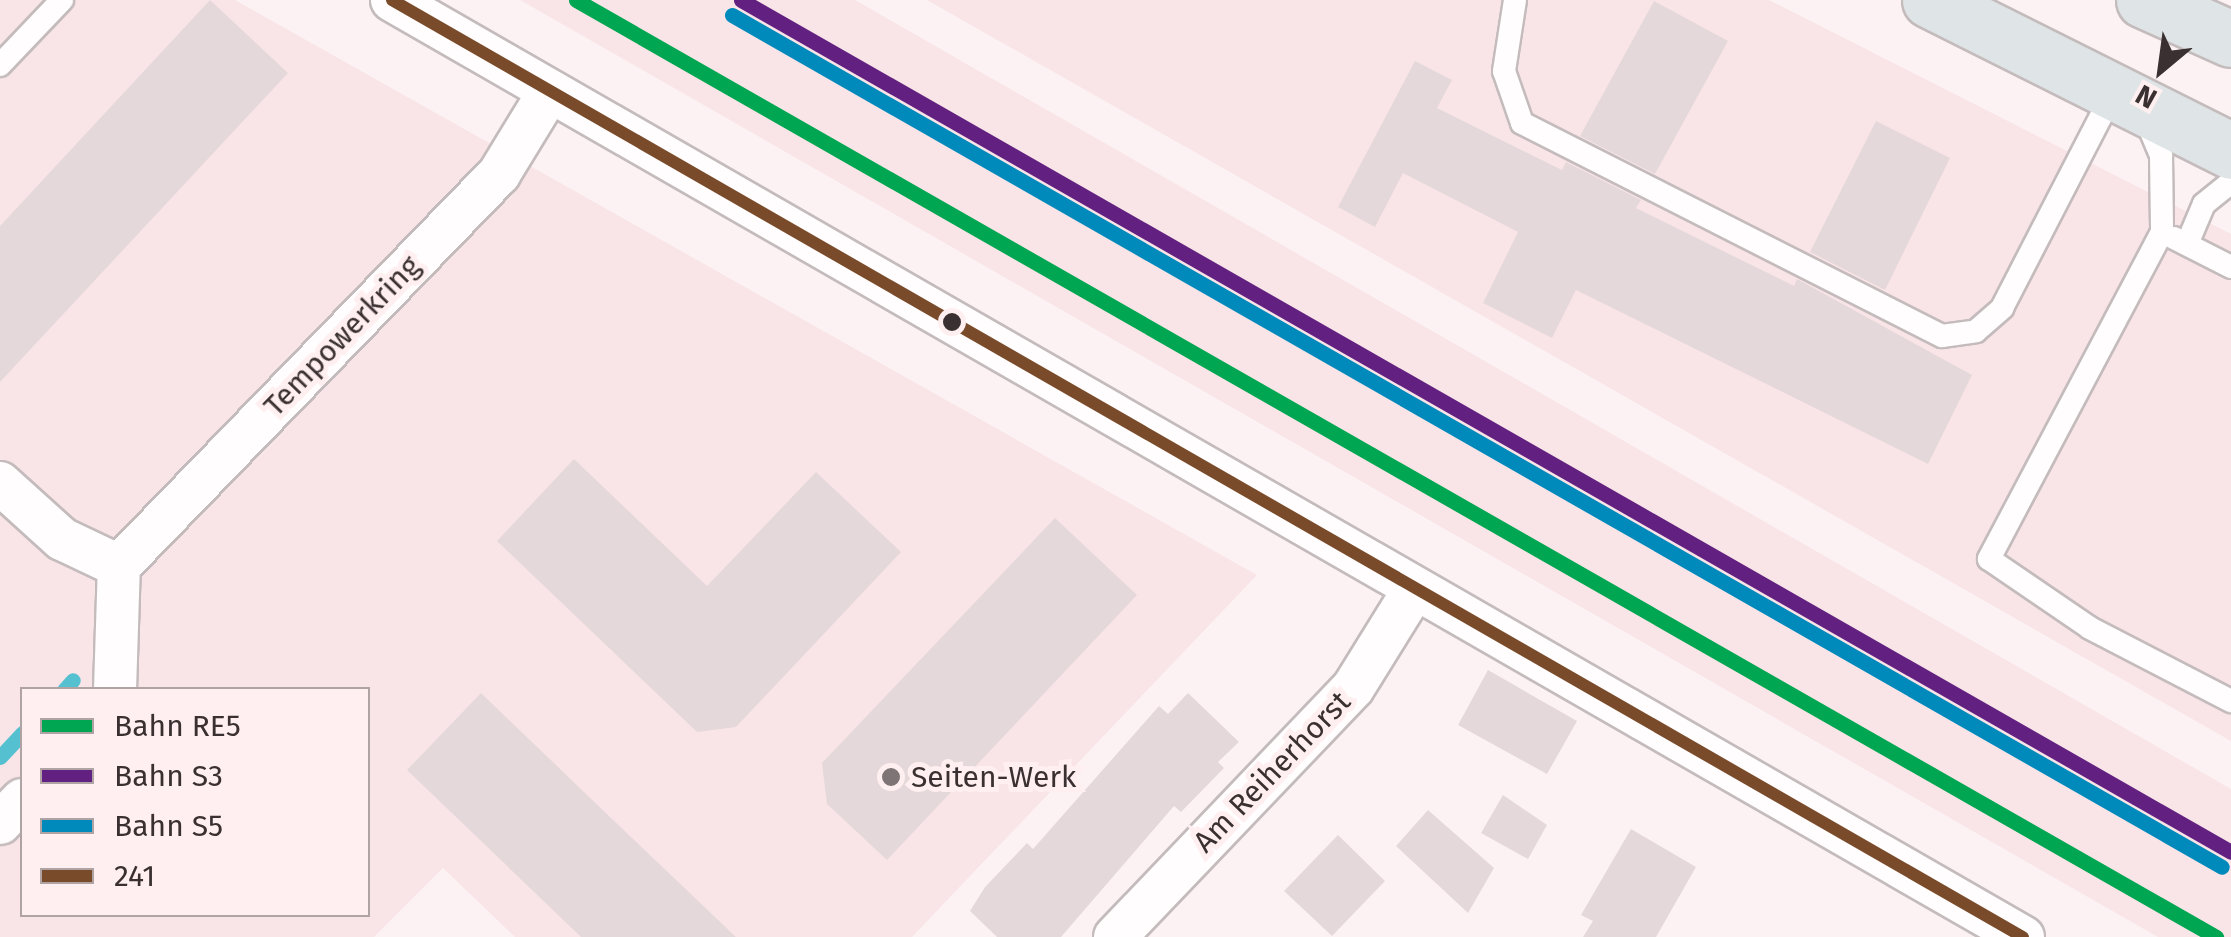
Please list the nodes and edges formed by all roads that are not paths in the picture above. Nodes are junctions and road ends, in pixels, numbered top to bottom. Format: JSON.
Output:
{"nodes":[{"id":1,"x":62,"y":0,"type":"edge"},
{"id":2,"x":392,"y":0,"type":"edge"},
{"id":3,"x":1515,"y":0,"type":"edge"},
{"id":4,"x":1930,"y":0,"type":"edge"},
{"id":5,"x":2144,"y":0,"type":"edge"},
{"id":6,"x":2231,"y":39,"type":"edge"},
{"id":7,"x":0,"y":65,"type":"edge"},
{"id":8,"x":549,"y":92,"type":"junction"},
{"id":9,"x":2126,"y":98,"type":"junction"},
{"id":10,"x":2231,"y":150,"type":"edge"},
{"id":11,"x":2231,"y":182,"type":"edge"},
{"id":12,"x":2162,"y":232,"type":"junction"},
{"id":13,"x":2187,"y":244,"type":"junction"},
{"id":14,"x":2231,"y":267,"type":"edge"},
{"id":15,"x":0,"y":483,"type":"edge"},
{"id":16,"x":118,"y":566,"type":"junction"},
{"id":17,"x":1412,"y":593,"type":"junction"},
{"id":18,"x":115,"y":687,"type":"edge"},
{"id":19,"x":2231,"y":701,"type":"edge"},
{"id":20,"x":20,"y":802,"type":"edge"},
{"id":21,"x":0,"y":823,"type":"edge"},
{"id":22,"x":1114,"y":937,"type":"edge"},
{"id":23,"x":2023,"y":937,"type":"edge"}],
"edges":[{"from":1,"to":7,"type":"lane"},
{"from":2,"to":8,"type":"street"},
{"from":3,"to":9,"type":"lane"},
{"from":4,"to":9,"type":"main road"},
{"from":5,"to":6,"type":"main road"},
{"from":8,"to":16,"type":"street","name":"Tempowerkring"},
{"from":8,"to":17,"type":"street"},
{"from":9,"to":10,"type":"main road"},
{"from":9,"to":12,"type":"lane"},
{"from":11,"to":13,"type":"lane"},
{"from":12,"to":13,"type":"lane"},
{"from":12,"to":19,"type":"lane"},
{"from":13,"to":14,"type":"lane"},
{"from":15,"to":16,"type":"street"},
{"from":16,"to":18,"type":"street"},
{"from":17,"to":22,"type":"street","name":"Am Reiherhorst"},
{"from":17,"to":23,"type":"street"},
{"from":20,"to":21,"type":"street"}]}
